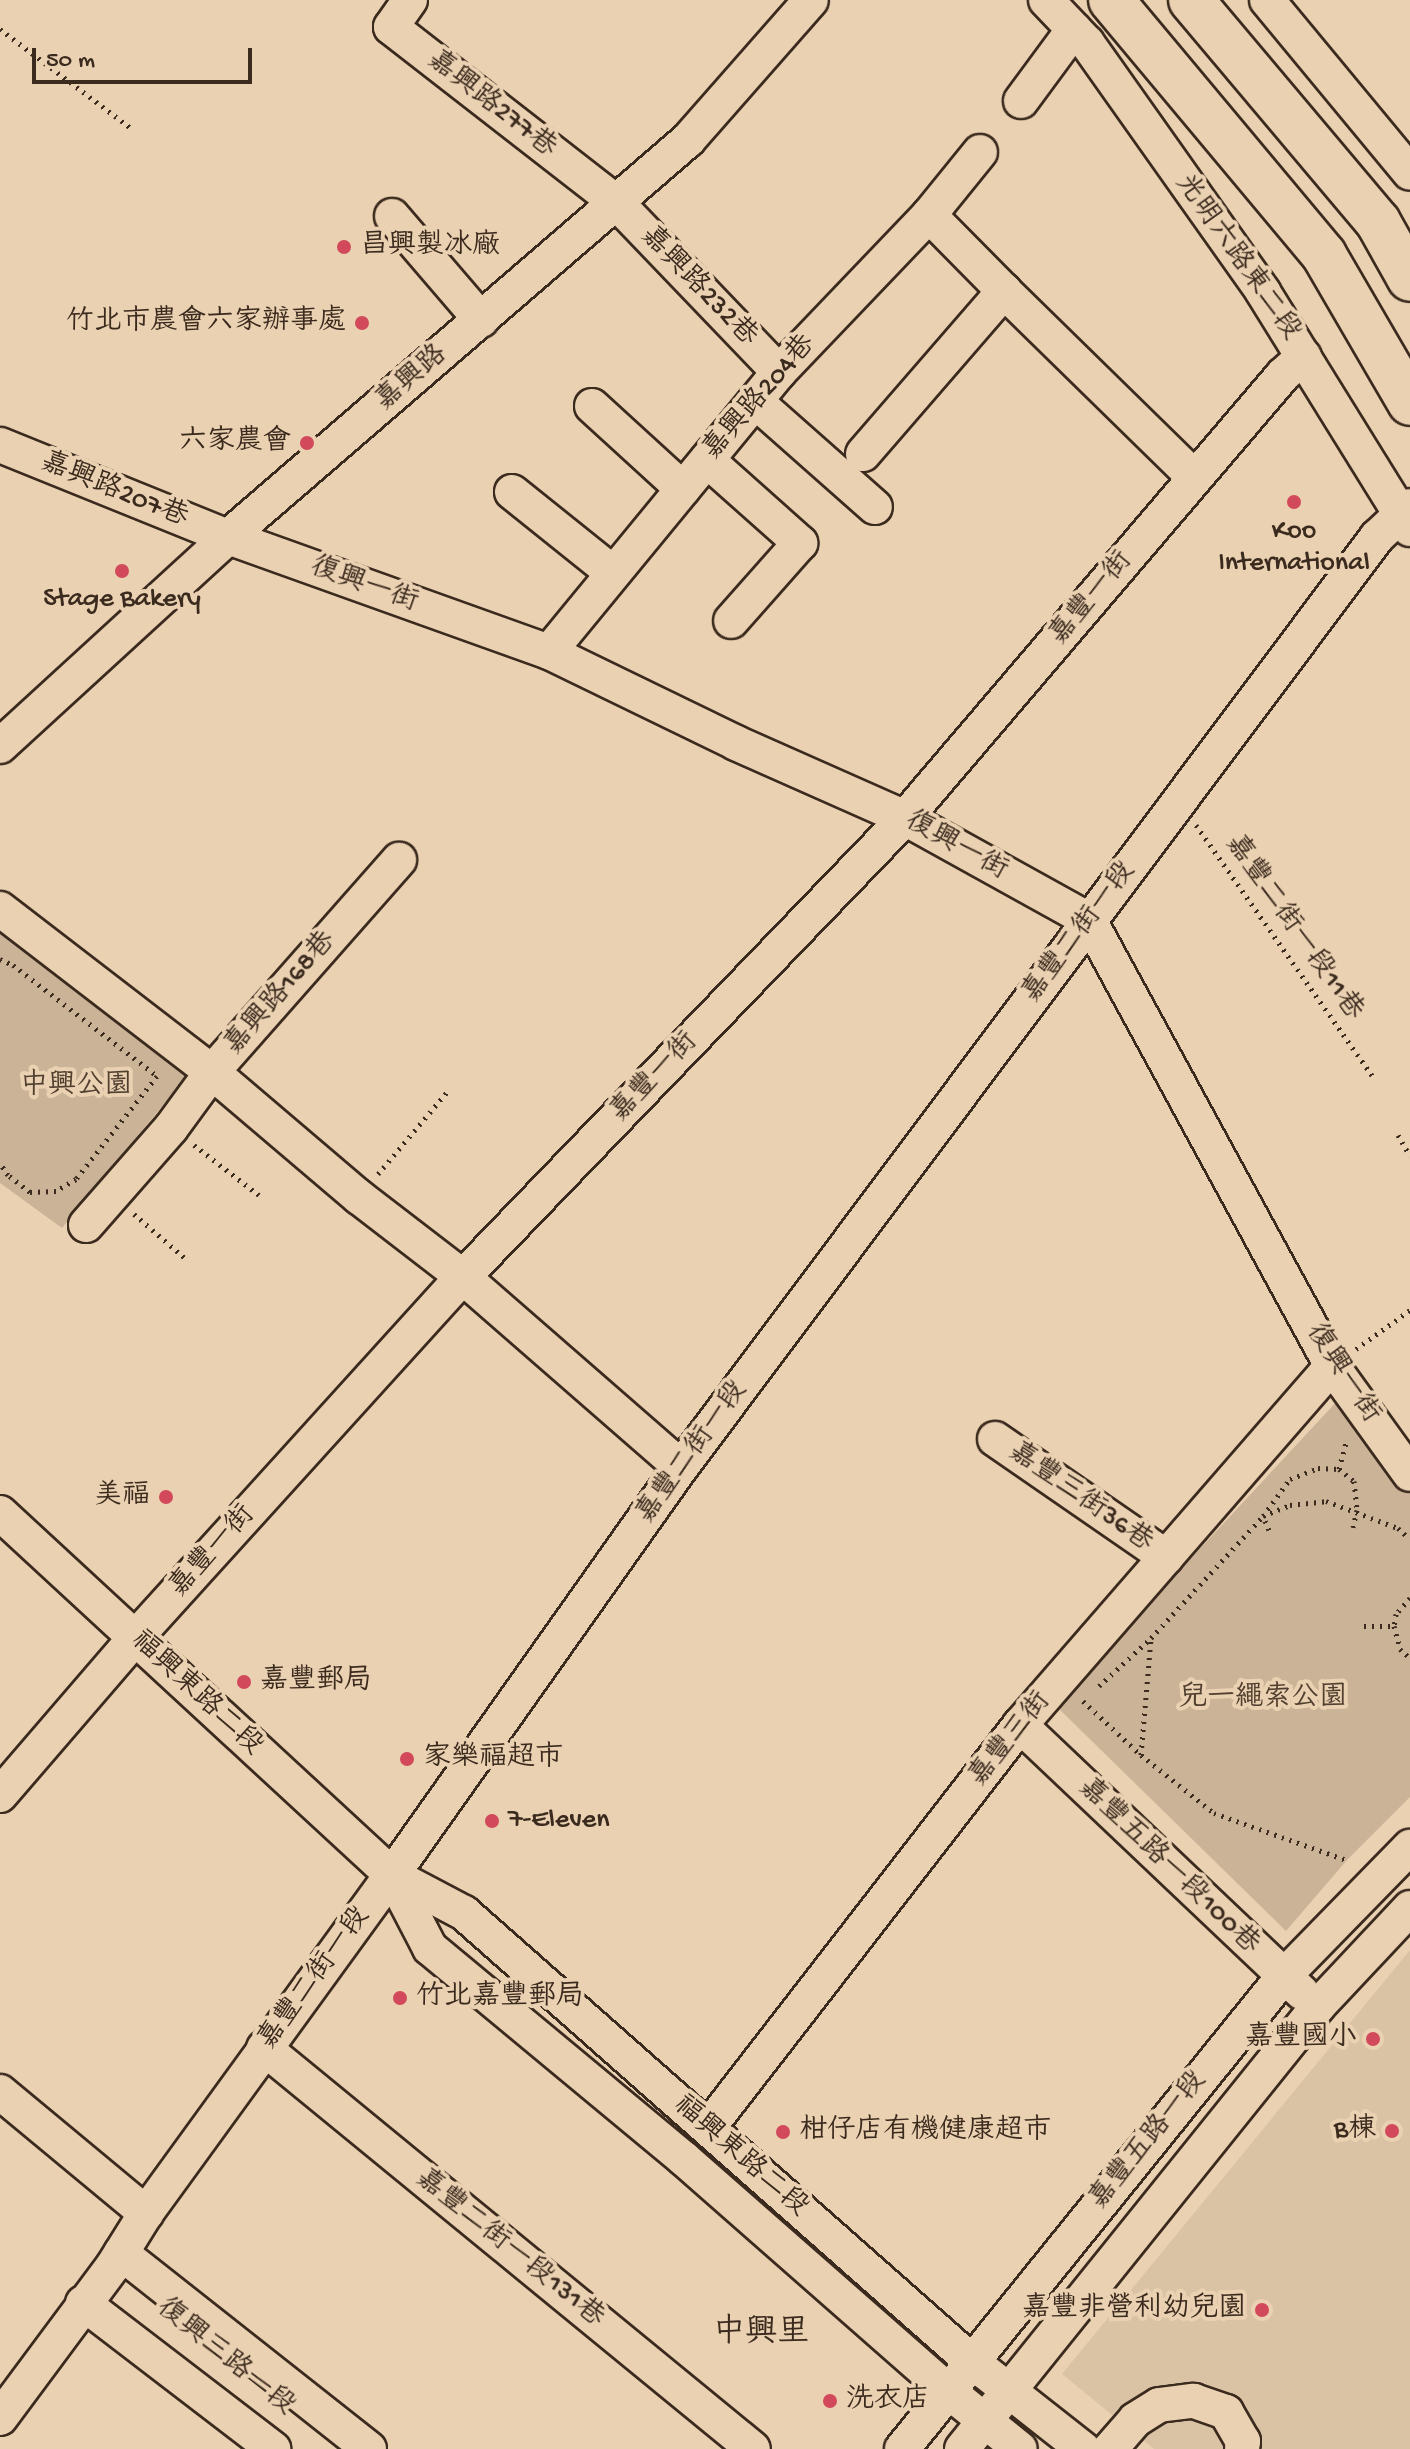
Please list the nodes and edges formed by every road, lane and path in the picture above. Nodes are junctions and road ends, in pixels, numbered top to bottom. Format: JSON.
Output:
{"nodes":[{"id":1,"x":410,"y":0,"type":"edge"},
{"id":2,"x":811,"y":0,"type":"edge"},
{"id":3,"x":1046,"y":0,"type":"edge"},
{"id":4,"x":1111,"y":0,"type":"edge"},
{"id":5,"x":1191,"y":0,"type":"edge"},
{"id":6,"x":1267,"y":0,"type":"edge"},
{"id":7,"x":0,"y":29,"type":"edge"},
{"id":8,"x":1074,"y":29,"type":"junction"},
{"id":9,"x":1021,"y":101,"type":"dead end"},
{"id":10,"x":131,"y":128,"type":"dead end"},
{"id":11,"x":980,"y":152,"type":"dead end"},
{"id":12,"x":1410,"y":173,"type":"edge"},
{"id":13,"x":617,"y":203,"type":"junction"},
{"id":14,"x":929,"y":215,"type":"junction"},
{"id":15,"x":392,"y":216,"type":"dead end"},
{"id":16,"x":1410,"y":279,"type":"edge"},
{"id":17,"x":1004,"y":291,"type":"junction"},
{"id":18,"x":481,"y":320,"type":"junction"},
{"id":19,"x":1304,"y":356,"type":"junction"},
{"id":20,"x":779,"y":372,"type":"junction"},
{"id":21,"x":755,"y":401,"type":"junction"},
{"id":22,"x":1410,"y":403,"type":"edge"},
{"id":23,"x":592,"y":406,"type":"dead end"},
{"id":24,"x":0,"y":445,"type":"edge"},
{"id":25,"x":863,"y":454,"type":"dead end"},
{"id":26,"x":707,"y":460,"type":"junction"},
{"id":27,"x":1195,"y":478,"type":"junction"},
{"id":28,"x":683,"y":489,"type":"junction"},
{"id":29,"x":512,"y":492,"type":"dead end"},
{"id":30,"x":875,"y":507,"type":"dead end"},
{"id":31,"x":1407,"y":516,"type":"edge"},
{"id":32,"x":228,"y":537,"type":"junction"},
{"id":33,"x":613,"y":573,"type":"junction"},
{"id":34,"x":731,"y":621,"type":"dead end"},
{"id":35,"x":549,"y":652,"type":"junction"},
{"id":36,"x":0,"y":746,"type":"edge"},
{"id":37,"x":1180,"y":801,"type":"junction"},
{"id":38,"x":905,"y":818,"type":"junction"},
{"id":39,"x":399,"y":860,"type":"dead end"},
{"id":40,"x":0,"y":909,"type":"edge"},
{"id":41,"x":1089,"y":920,"type":"junction"},
{"id":42,"x":0,"y":959,"type":"edge"},
{"id":43,"x":212,"y":1072,"type":"junction"},
{"id":44,"x":1374,"y":1078,"type":"dead end"},
{"id":45,"x":448,"y":1091,"type":"dead end"},
{"id":46,"x":171,"y":1128,"type":"junction"},
{"id":47,"x":1398,"y":1135,"type":"dead end"},
{"id":48,"x":1410,"y":1156,"type":"edge"},
{"id":49,"x":0,"y":1163,"type":"edge"},
{"id":50,"x":259,"y":1195,"type":"dead end"},
{"id":51,"x":112,"y":1196,"type":"junction"},
{"id":52,"x":359,"y":1197,"type":"junction"},
{"id":53,"x":86,"y":1225,"type":"dead end"},
{"id":54,"x":186,"y":1259,"type":"dead end"},
{"id":55,"x":463,"y":1277,"type":"junction"},
{"id":56,"x":1410,"y":1310,"type":"edge"},
{"id":57,"x":1332,"y":1366,"type":"junction"},
{"id":58,"x":995,"y":1439,"type":"dead end"},
{"id":59,"x":681,"y":1467,"type":"junction"},
{"id":60,"x":1410,"y":1474,"type":"edge"},
{"id":61,"x":1357,"y":1510,"type":"junction"},
{"id":62,"x":0,"y":1513,"type":"edge"},
{"id":63,"x":1263,"y":1516,"type":"junction"},
{"id":64,"x":1353,"y":1528,"type":"dead end"},
{"id":65,"x":1269,"y":1530,"type":"dead end"},
{"id":66,"x":1410,"y":1539,"type":"edge"},
{"id":67,"x":1166,"y":1557,"type":"junction"},
{"id":68,"x":1410,"y":1598,"type":"edge"},
{"id":69,"x":1364,"y":1626,"type":"dead end"},
{"id":70,"x":1394,"y":1626,"type":"junction"},
{"id":71,"x":136,"y":1637,"type":"junction"},
{"id":72,"x":1151,"y":1638,"type":"junction"},
{"id":73,"x":1410,"y":1658,"type":"edge"},
{"id":74,"x":1020,"y":1725,"type":"junction"},
{"id":75,"x":1141,"y":1755,"type":"junction"},
{"id":76,"x":0,"y":1795,"type":"edge"},
{"id":77,"x":1410,"y":1847,"type":"edge"},
{"id":78,"x":1347,"y":1860,"type":"dead end"},
{"id":79,"x":392,"y":1875,"type":"junction"},
{"id":80,"x":1410,"y":1908,"type":"edge"},
{"id":81,"x":1283,"y":1977,"type":"junction"},
{"id":82,"x":1319,"y":2005,"type":"junction"},
{"id":83,"x":264,"y":2048,"type":"junction"},
{"id":84,"x":0,"y":2092,"type":"edge"},
{"id":85,"x":708,"y":2128,"type":"junction"},
{"id":86,"x":146,"y":2213,"type":"junction"},
{"id":87,"x":117,"y":2260,"type":"junction"},
{"id":88,"x":83,"y":2303,"type":"junction"},
{"id":89,"x":970,"y":2360,"type":"junction"},
{"id":90,"x":1008,"y":2390,"type":"junction"},
{"id":91,"x":948,"y":2391,"type":"junction"},
{"id":92,"x":0,"y":2418,"type":"edge"},
{"id":93,"x":984,"y":2421,"type":"junction"},
{"id":94,"x":273,"y":2449,"type":"edge"},
{"id":95,"x":338,"y":2449,"type":"edge"},
{"id":96,"x":369,"y":2449,"type":"edge"},
{"id":97,"x":753,"y":2449,"type":"edge"},
{"id":98,"x":902,"y":2449,"type":"edge"},
{"id":99,"x":962,"y":2449,"type":"edge"},
{"id":100,"x":1020,"y":2449,"type":"edge"},
{"id":101,"x":1083,"y":2449,"type":"edge"},
{"id":102,"x":1110,"y":2449,"type":"edge"},
{"id":103,"x":1242,"y":2449,"type":"edge"}],
"edges":[{"from":1,"to":13,"type":"street","name":"嘉興路277巷"},
{"from":2,"to":13,"type":"street","name":"嘉興路"},
{"from":3,"to":8,"type":"street","name":"光明六路東二段"},
{"from":4,"to":22,"type":"main road"},
{"from":5,"to":16,"type":"main road"},
{"from":6,"to":12,"type":"street"},
{"from":7,"to":10,"type":"path"},
{"from":8,"to":9,"type":"street"},
{"from":8,"to":19,"type":"street","name":"光明六路東二段"},
{"from":11,"to":14,"type":"street","name":"嘉興路204巷"},
{"from":13,"to":18,"type":"street","name":"嘉興路"},
{"from":13,"to":20,"type":"street","name":"嘉興路232巷"},
{"from":14,"to":17,"type":"street"},
{"from":14,"to":20,"type":"street","name":"嘉興路204巷"},
{"from":15,"to":18,"type":"street"},
{"from":17,"to":25,"type":"street"},
{"from":17,"to":27,"type":"street"},
{"from":18,"to":32,"type":"street","name":"嘉興路"},
{"from":19,"to":27,"type":"street","name":"嘉豐一街"},
{"from":19,"to":31,"type":"street","name":"光明六路東二段"},
{"from":20,"to":21,"type":"street","name":"嘉興路204巷"},
{"from":21,"to":26,"type":"street","name":"嘉興路204巷"},
{"from":21,"to":30,"type":"street"},
{"from":23,"to":28,"type":"street"},
{"from":24,"to":32,"type":"street","name":"嘉興路207巷"},
{"from":26,"to":28,"type":"street","name":"嘉興路204巷"},
{"from":26,"to":34,"type":"street"},
{"from":27,"to":38,"type":"street","name":"嘉豐一街"},
{"from":28,"to":33,"type":"street","name":"嘉興路204巷"},
{"from":29,"to":33,"type":"street"},
{"from":31,"to":37,"type":"street","name":"嘉豐二街一段"},
{"from":32,"to":35,"type":"street","name":"復興一街"},
{"from":32,"to":36,"type":"street","name":"嘉興路"},
{"from":33,"to":35,"type":"street","name":"嘉興路204巷"},
{"from":35,"to":38,"type":"street","name":"復興一街"},
{"from":37,"to":41,"type":"street","name":"嘉豐二街一段"},
{"from":37,"to":44,"type":"path","name":"嘉豐二街一段11巷"},
{"from":38,"to":41,"type":"street","name":"復興一街"},
{"from":38,"to":55,"type":"street","name":"嘉豐一街"},
{"from":39,"to":43,"type":"street","name":"嘉興路168巷"},
{"from":40,"to":43,"type":"street","name":"嘉興路168巷"},
{"from":41,"to":57,"type":"street","name":"復興一街"},
{"from":41,"to":59,"type":"street","name":"嘉豐二街一段"},
{"from":42,"to":49,"type":"path"},
{"from":43,"to":46,"type":"street"},
{"from":43,"to":52,"type":"street"},
{"from":45,"to":52,"type":"path"},
{"from":46,"to":50,"type":"path"},
{"from":46,"to":51,"type":"street"},
{"from":47,"to":48,"type":"path"},
{"from":51,"to":53,"type":"street"},
{"from":51,"to":54,"type":"path"},
{"from":52,"to":55,"type":"street"},
{"from":55,"to":59,"type":"street"},
{"from":55,"to":71,"type":"street","name":"嘉豐一街"},
{"from":56,"to":57,"type":"path"},
{"from":57,"to":60,"type":"street","name":"復興一街"},
{"from":57,"to":67,"type":"street","name":"嘉豐三街"},
{"from":58,"to":67,"type":"street","name":"嘉豐三街36巷"},
{"from":59,"to":79,"type":"street","name":"嘉豐二街一段"},
{"from":61,"to":63,"type":"path"},
{"from":61,"to":63,"type":"path"},
{"from":61,"to":64,"type":"path"},
{"from":61,"to":66,"type":"path"},
{"from":62,"to":71,"type":"street","name":"福興東路二段"},
{"from":63,"to":65,"type":"path"},
{"from":63,"to":72,"type":"path"},
{"from":67,"to":74,"type":"street","name":"嘉豐三街"},
{"from":68,"to":70,"type":"path"},
{"from":69,"to":70,"type":"path"},
{"from":70,"to":73,"type":"path"},
{"from":71,"to":76,"type":"street","name":"嘉豐一街"},
{"from":71,"to":79,"type":"street","name":"福興東路二段"},
{"from":72,"to":75,"type":"path"},
{"from":72,"to":75,"type":"path"},
{"from":74,"to":81,"type":"street","name":"嘉豐五路一段100巷"},
{"from":74,"to":85,"type":"street","name":"嘉豐三街"},
{"from":75,"to":78,"type":"path"},
{"from":77,"to":81,"type":"street","name":"嘉豐五路一段"},
{"from":79,"to":83,"type":"street","name":"嘉豐二街一段"},
{"from":79,"to":85,"type":"street","name":"福興東路二段"},
{"from":79,"to":91,"type":"street","name":"福興東路二段"},
{"from":80,"to":82,"type":"street","name":"嘉豐五路一段"},
{"from":81,"to":82,"type":"street","name":"嘉豐五路一段100巷"},
{"from":81,"to":89,"type":"street","name":"嘉豐五路一段"},
{"from":82,"to":90,"type":"street","name":"嘉豐五路一段"},
{"from":83,"to":86,"type":"street","name":"嘉豐二街一段"},
{"from":83,"to":97,"type":"street","name":"嘉豐二街一段131巷"},
{"from":84,"to":86,"type":"street"},
{"from":85,"to":89,"type":"street","name":"福興東路二段"},
{"from":86,"to":87,"type":"street","name":"嘉豐二街一段"},
{"from":87,"to":88,"type":"street","name":"嘉豐二街一段"},
{"from":87,"to":95,"type":"street","name":"復興三路一段"},
{"from":87,"to":96,"type":"street"},
{"from":88,"to":92,"type":"street","name":"嘉豐二街一段"},
{"from":88,"to":94,"type":"street","name":"復興三路一段"},
{"from":89,"to":90,"type":"street","name":"福興東路二段"},
{"from":89,"to":91,"type":"street","name":"嘉豐五路一段"},
{"from":90,"to":93,"type":"street","name":"嘉豐五路一段"},
{"from":90,"to":101,"type":"street","name":"福興東路二段"},
{"from":91,"to":93,"type":"street","name":"福興東路二段"},
{"from":91,"to":98,"type":"street","name":"嘉豐五路一段"},
{"from":93,"to":99,"type":"street","name":"嘉豐五路一段"},
{"from":93,"to":100,"type":"street","name":"福興東路二段"},
{"from":102,"to":103,"type":"street"}]}
